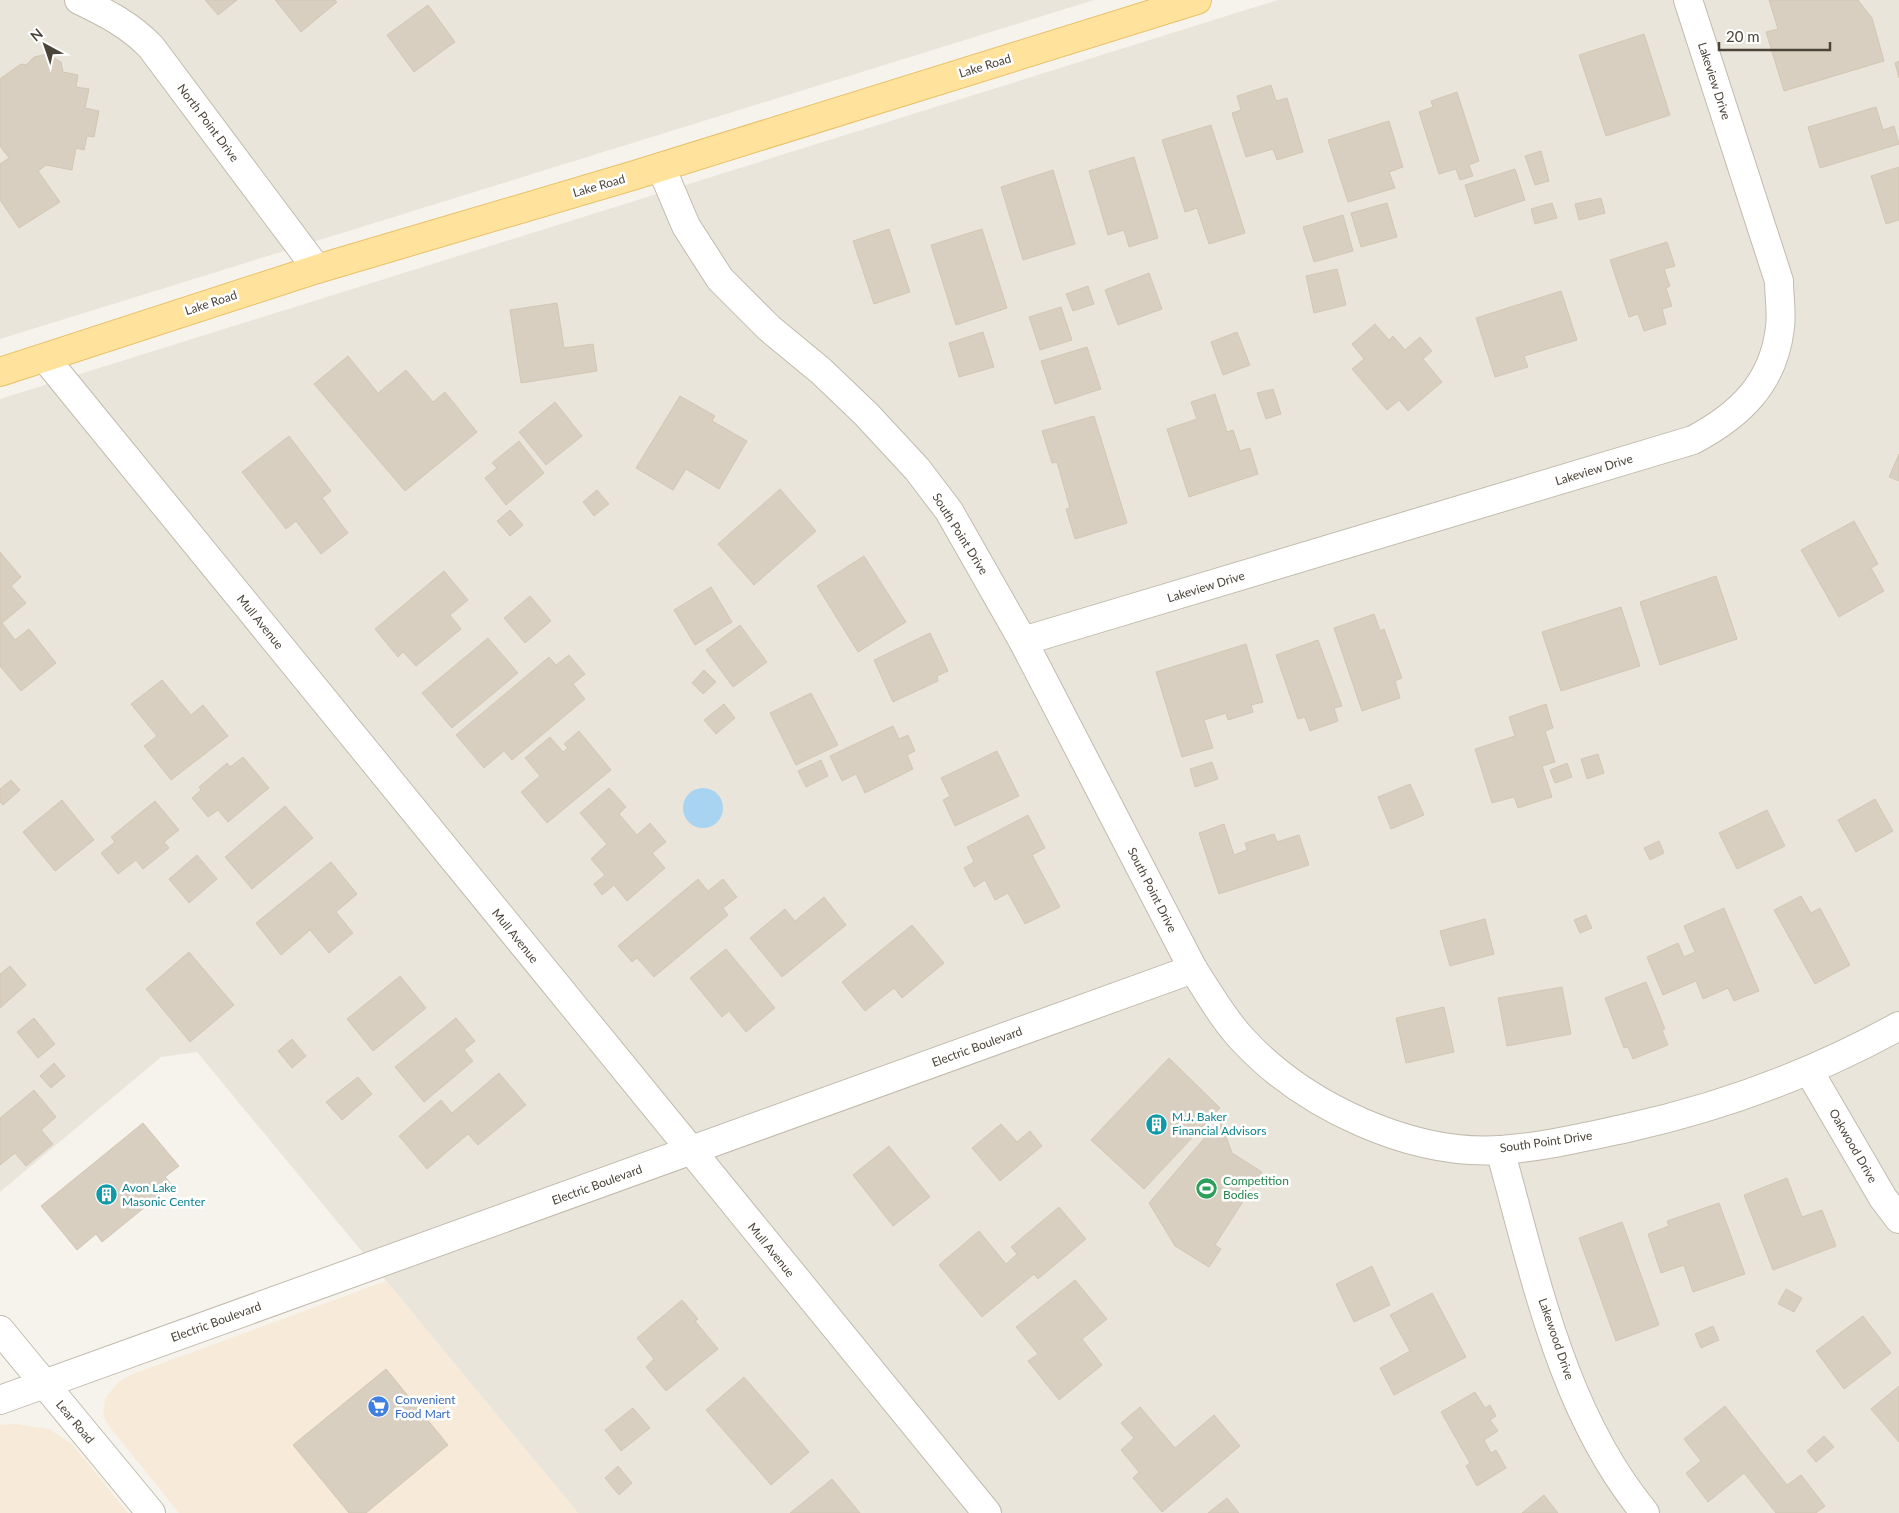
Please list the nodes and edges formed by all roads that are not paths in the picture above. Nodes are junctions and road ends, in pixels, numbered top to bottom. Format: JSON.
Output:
{"nodes":[{"id":1,"x":79,"y":0,"type":"edge"},
{"id":2,"x":1197,"y":0,"type":"edge"},
{"id":3,"x":1688,"y":0,"type":"edge"},
{"id":4,"x":661,"y":167,"type":"junction"},
{"id":5,"x":317,"y":269,"type":"junction"},
{"id":6,"x":45,"y":358,"type":"junction"},
{"id":7,"x":0,"y":372,"type":"edge"},
{"id":8,"x":1024,"y":641,"type":"junction"},
{"id":9,"x":1193,"y":969,"type":"junction"},
{"id":10,"x":1899,"y":1026,"type":"edge"},
{"id":11,"x":1809,"y":1071,"type":"junction"},
{"id":12,"x":1500,"y":1150,"type":"junction"},
{"id":13,"x":690,"y":1151,"type":"junction"},
{"id":14,"x":1899,"y":1219,"type":"edge"},
{"id":15,"x":0,"y":1330,"type":"edge"},
{"id":16,"x":43,"y":1384,"type":"junction"},
{"id":17,"x":0,"y":1400,"type":"edge"},
{"id":18,"x":151,"y":1513,"type":"edge"},
{"id":19,"x":987,"y":1513,"type":"edge"},
{"id":20,"x":1645,"y":1513,"type":"edge"}],
"edges":[{"from":1,"to":5,"type":"street","name":"North Point Drive"},
{"from":2,"to":4,"type":"main road","name":"Lake Road"},
{"from":3,"to":8,"type":"street","name":"Lakeview Drive"},
{"from":4,"to":5,"type":"main road","name":"Lake Road"},
{"from":4,"to":8,"type":"street","name":"South Point Drive"},
{"from":5,"to":6,"type":"main road","name":"Lake Road"},
{"from":6,"to":7,"type":"main road","name":"Lake Road"},
{"from":6,"to":13,"type":"street","name":"Mull Avenue"},
{"from":8,"to":9,"type":"street","name":"South Point Drive"},
{"from":9,"to":12,"type":"street","name":"South Point Drive"},
{"from":9,"to":13,"type":"street","name":"Electric Boulevard"},
{"from":10,"to":11,"type":"street","name":"South Point Drive"},
{"from":11,"to":12,"type":"street","name":"South Point Drive"},
{"from":11,"to":14,"type":"street","name":"Oakwood Drive"},
{"from":12,"to":20,"type":"street","name":"Lakewood Drive"},
{"from":13,"to":16,"type":"street","name":"Electric Boulevard"},
{"from":13,"to":19,"type":"street","name":"Mull Avenue"},
{"from":15,"to":16,"type":"street","name":"Lear Road"},
{"from":16,"to":17,"type":"street","name":"Electric Boulevard"},
{"from":16,"to":18,"type":"street","name":"Lear Road"}]}
